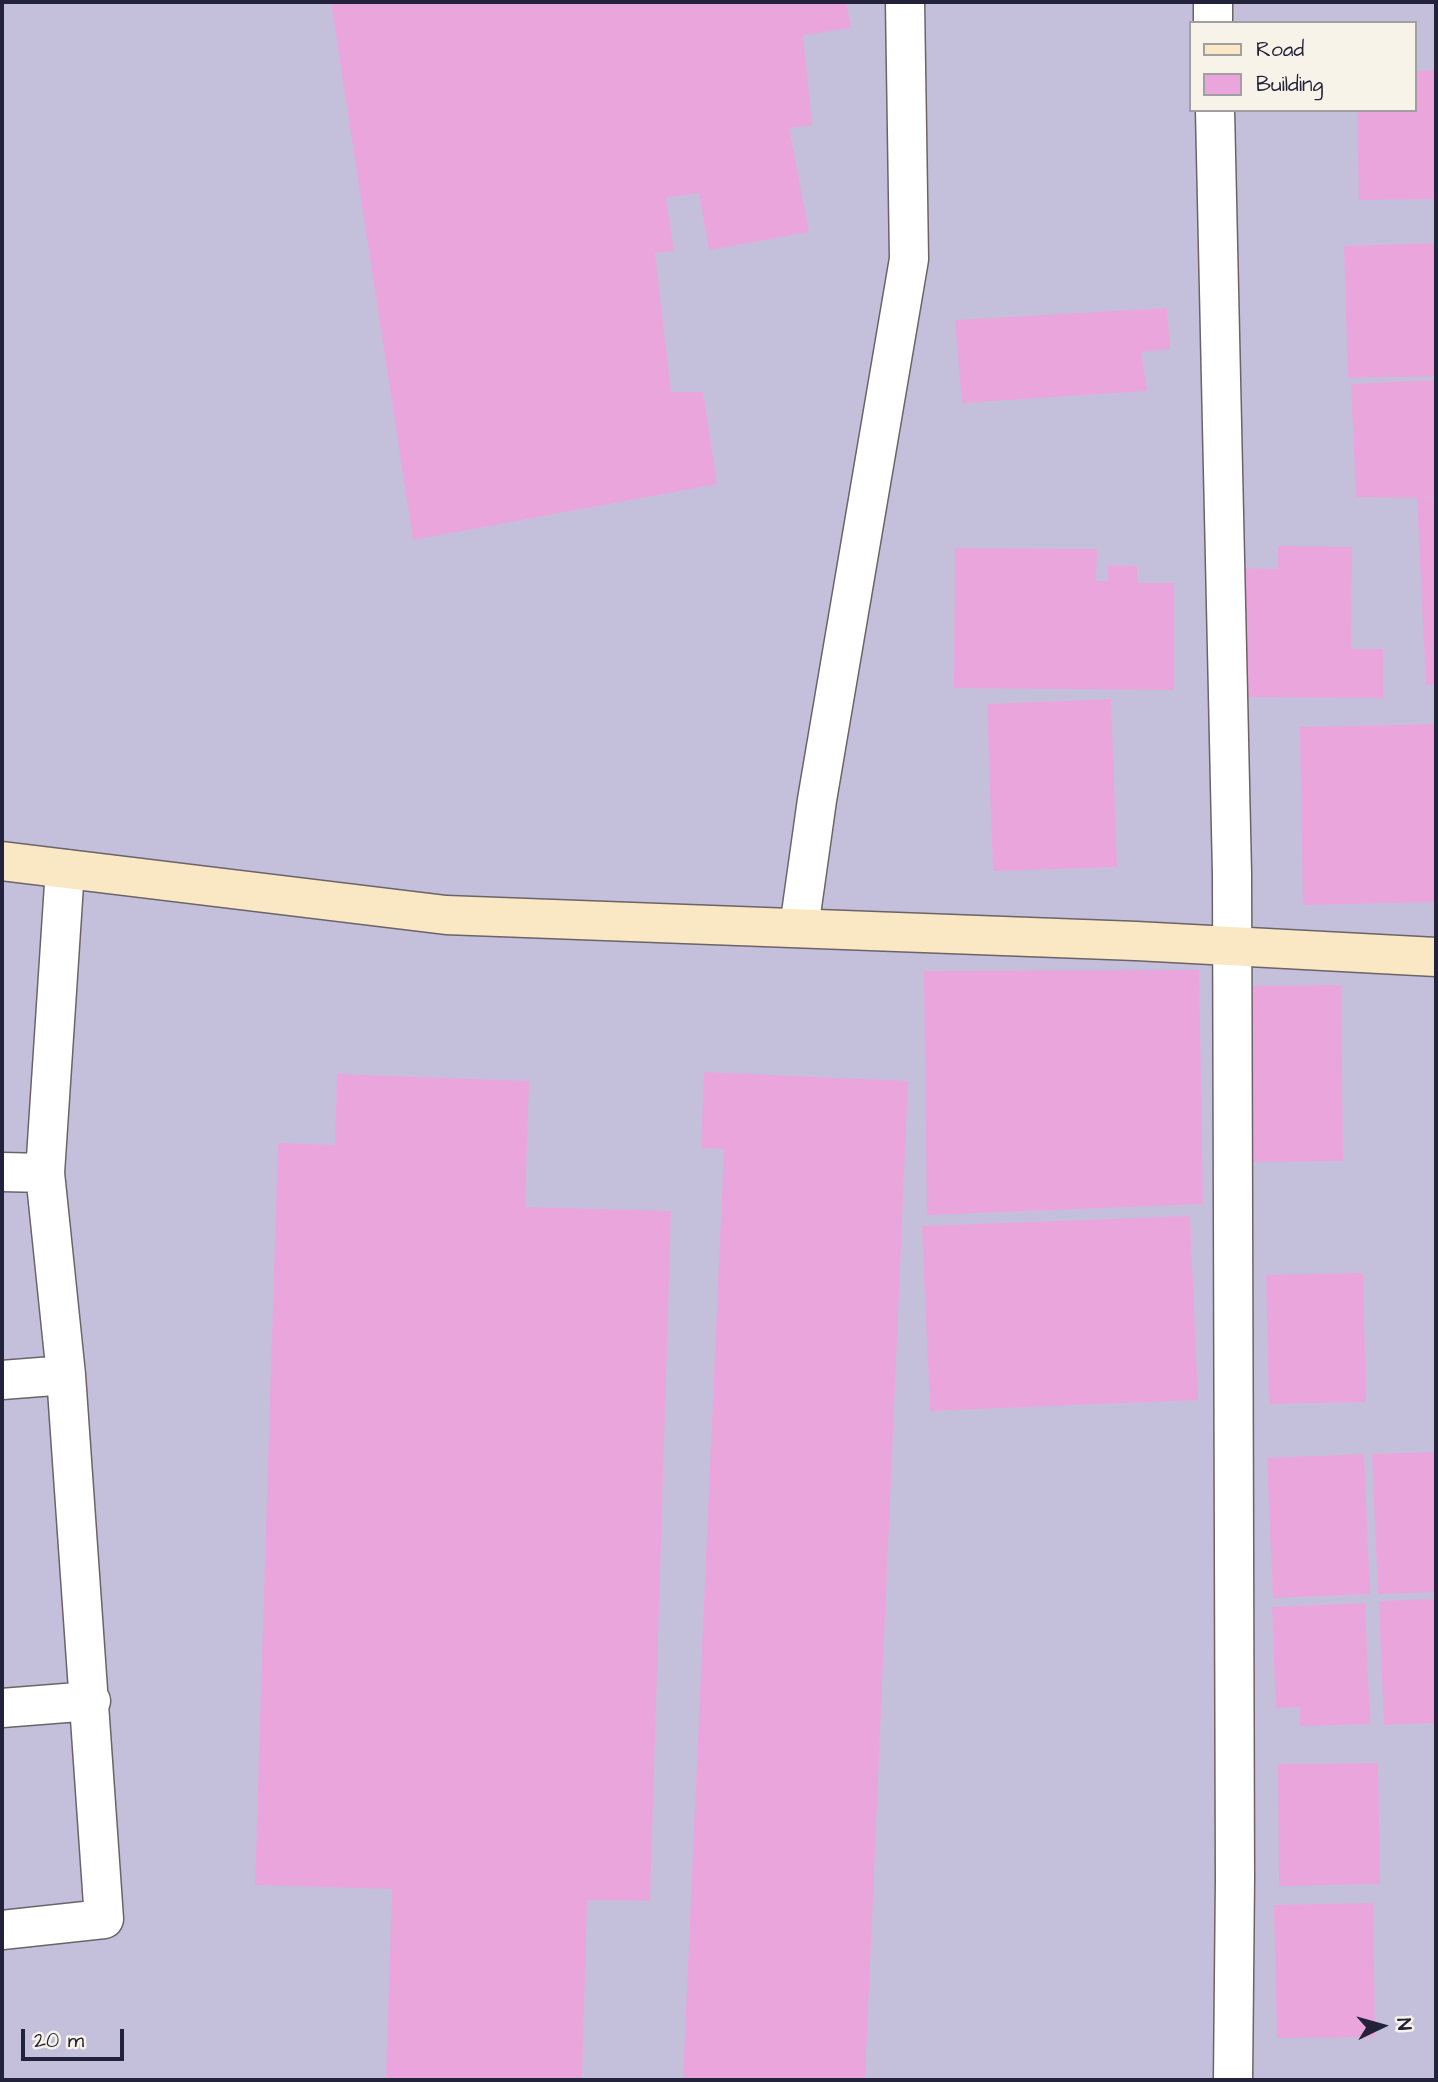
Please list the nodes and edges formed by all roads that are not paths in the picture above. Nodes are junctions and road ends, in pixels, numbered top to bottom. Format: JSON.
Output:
{"nodes":[{"id":1,"x":905,"y":2,"type":"edge"},
{"id":2,"x":1213,"y":2,"type":"edge"},
{"id":3,"x":1213,"y":21,"type":"edge"},
{"id":4,"x":1215,"y":112,"type":"edge"},
{"id":5,"x":2,"y":861,"type":"edge"},
{"id":6,"x":65,"y":869,"type":"junction"},
{"id":7,"x":799,"y":928,"type":"junction"},
{"id":8,"x":1232,"y":945,"type":"junction"},
{"id":9,"x":1436,"y":957,"type":"edge"},
{"id":10,"x":2,"y":1172,"type":"edge"},
{"id":11,"x":45,"y":1173,"type":"junction"},
{"id":12,"x":66,"y":1375,"type":"junction"},
{"id":13,"x":2,"y":1380,"type":"edge"},
{"id":14,"x":91,"y":1701,"type":"junction"},
{"id":15,"x":2,"y":1708,"type":"edge"},
{"id":16,"x":2,"y":1930,"type":"edge"},
{"id":17,"x":1233,"y":2080,"type":"edge"}],
"edges":[{"from":1,"to":7,"type":"street"},
{"from":2,"to":3,"type":"street"},
{"from":4,"to":8,"type":"street"},
{"from":5,"to":6,"type":"street"},
{"from":6,"to":7,"type":"street"},
{"from":6,"to":11,"type":"street"},
{"from":7,"to":8,"type":"street"},
{"from":8,"to":9,"type":"street"},
{"from":8,"to":17,"type":"street"},
{"from":10,"to":11,"type":"street"},
{"from":11,"to":12,"type":"street"},
{"from":12,"to":13,"type":"street"},
{"from":12,"to":14,"type":"street"},
{"from":14,"to":15,"type":"street"},
{"from":14,"to":16,"type":"street"}]}
